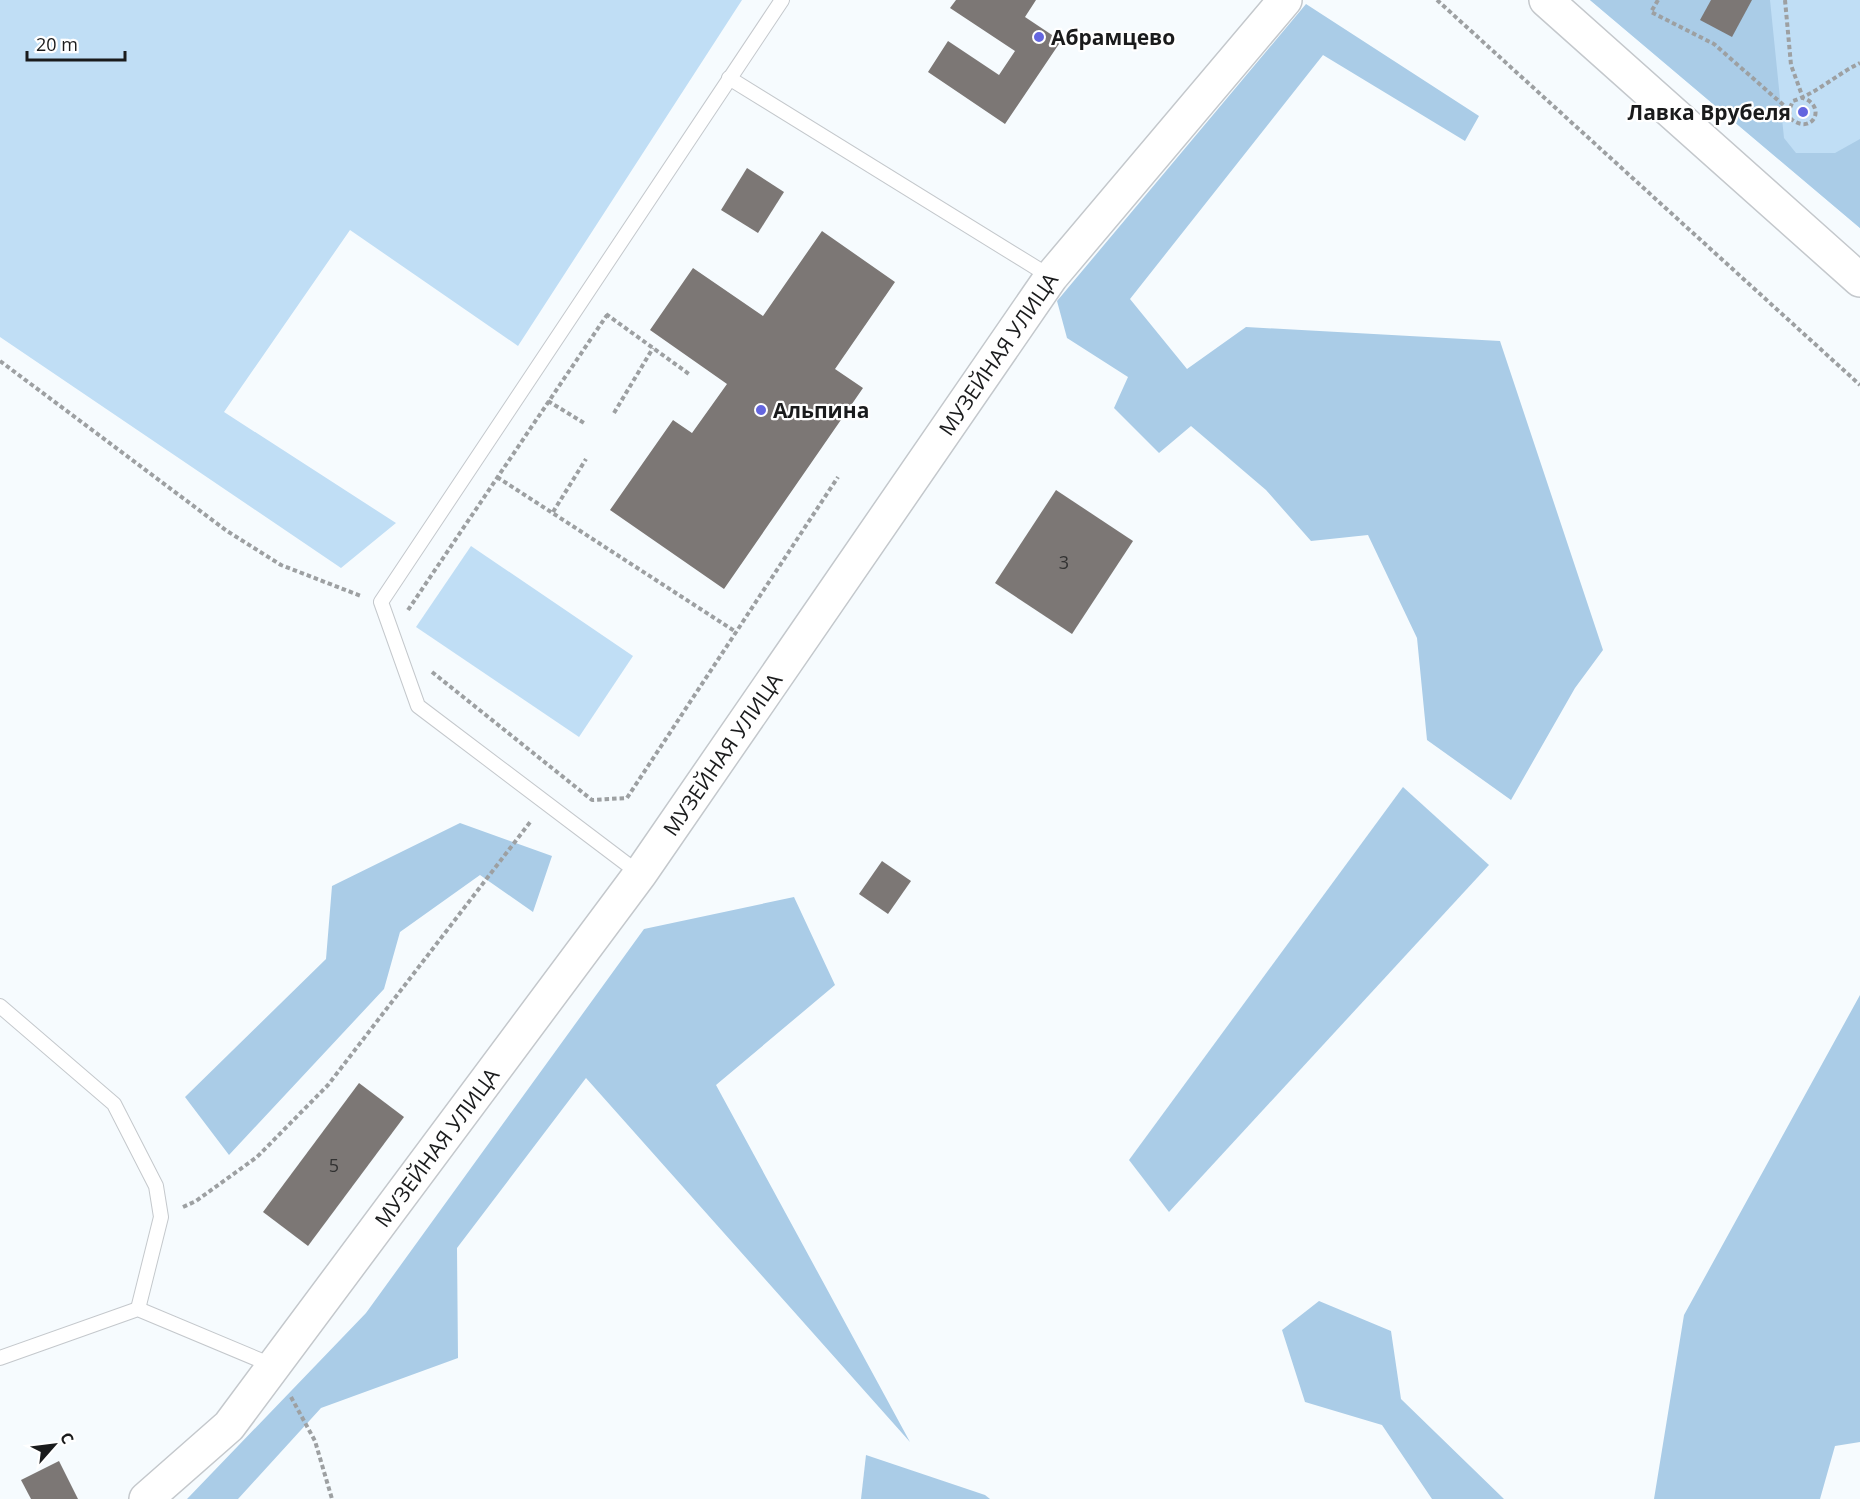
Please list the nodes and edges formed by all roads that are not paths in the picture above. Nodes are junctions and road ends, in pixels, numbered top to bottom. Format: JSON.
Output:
{"nodes":[{"id":1,"x":782,"y":0,"type":"edge"},
{"id":2,"x":1285,"y":0,"type":"edge"},
{"id":3,"x":1546,"y":0,"type":"edge"},
{"id":4,"x":729,"y":78,"type":"junction"},
{"id":5,"x":1051,"y":277,"type":"junction"},
{"id":6,"x":1860,"y":280,"type":"edge"},
{"id":7,"x":640,"y":874,"type":"junction"},
{"id":8,"x":0,"y":1006,"type":"edge"},
{"id":9,"x":138,"y":1309,"type":"junction"},
{"id":10,"x":0,"y":1358,"type":"edge"},
{"id":11,"x":274,"y":1366,"type":"junction"},
{"id":12,"x":146,"y":1499,"type":"edge"}],
"edges":[{"from":1,"to":4,"type":"lane"},
{"from":2,"to":5,"type":"street","name":"МУЗЕЙНАЯ УЛИЦА"},
{"from":3,"to":6,"type":"street"},
{"from":4,"to":5,"type":"lane"},
{"from":4,"to":7,"type":"lane"},
{"from":5,"to":7,"type":"street","name":"МУЗЕЙНАЯ УЛИЦА"},
{"from":7,"to":11,"type":"street","name":"МУЗЕЙНАЯ УЛИЦА"},
{"from":8,"to":9,"type":"lane"},
{"from":9,"to":10,"type":"lane"},
{"from":9,"to":11,"type":"lane"},
{"from":11,"to":12,"type":"street","name":"МУЗЕЙНАЯ УЛИЦА"}]}
